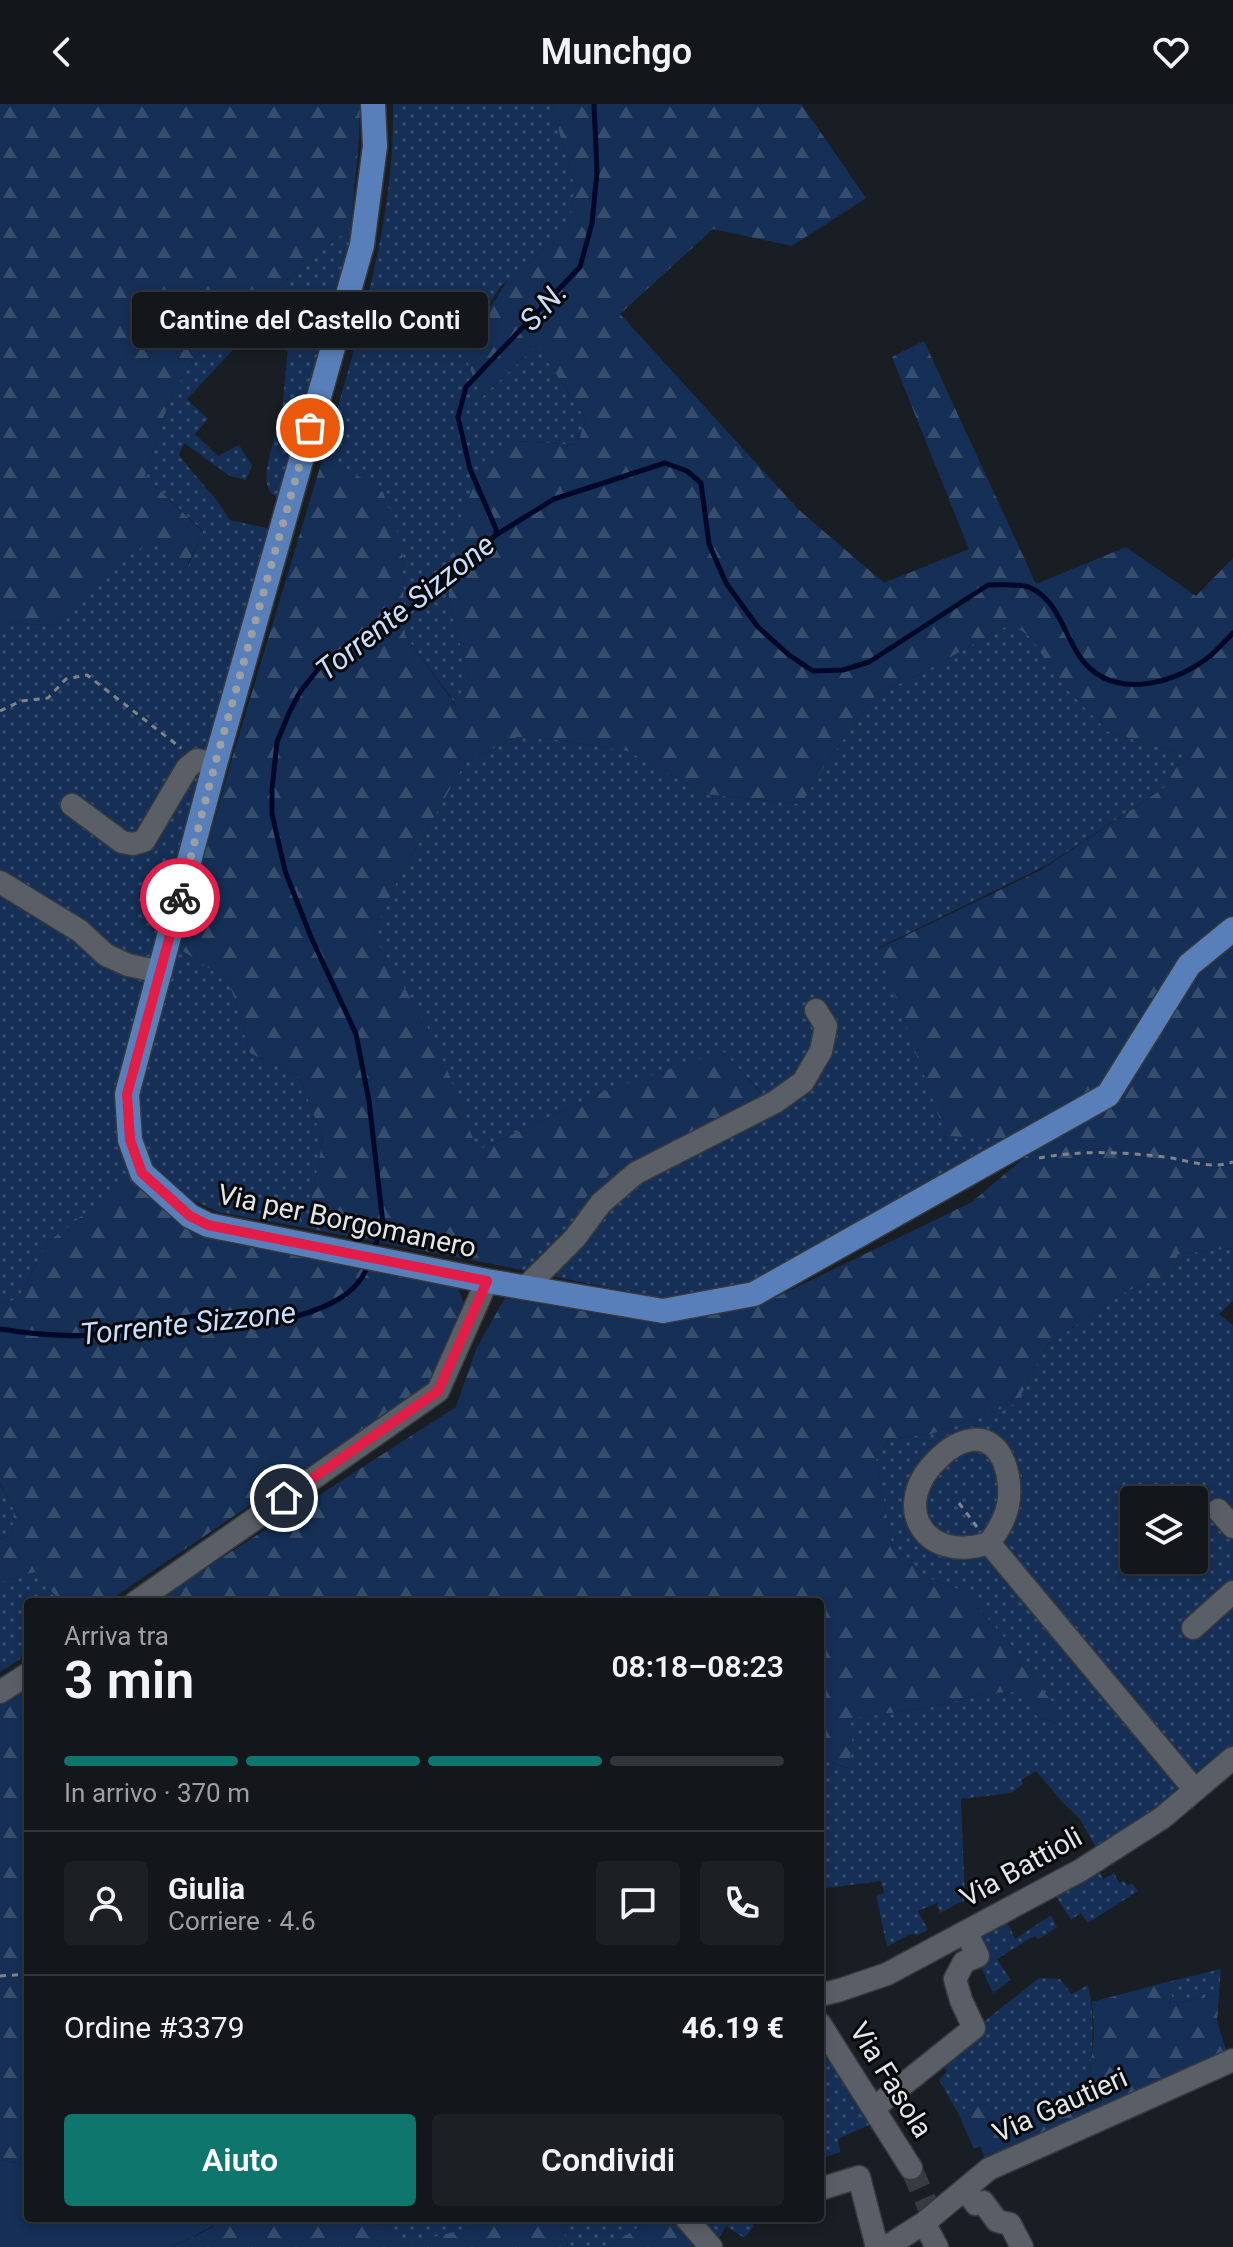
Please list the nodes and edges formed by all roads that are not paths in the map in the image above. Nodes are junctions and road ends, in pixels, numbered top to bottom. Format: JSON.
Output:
{"nodes":[{"id":1,"x":373,"y":104,"type":"edge"},
{"id":2,"x":206,"y":762,"type":"junction"},
{"id":3,"x":72,"y":805,"type":"dead end"},
{"id":4,"x":0,"y":882,"type":"edge"},
{"id":5,"x":1233,"y":929,"type":"edge"},
{"id":6,"x":161,"y":972,"type":"junction"},
{"id":7,"x":816,"y":1010,"type":"dead end"},
{"id":8,"x":487,"y":1281,"type":"junction"},
{"id":9,"x":525,"y":1288,"type":"junction"},
{"id":10,"x":1218,"y":1510,"type":"dead end"},
{"id":11,"x":1233,"y":1527,"type":"edge"},
{"id":12,"x":989,"y":1543,"type":"junction"},
{"id":13,"x":1233,"y":1592,"type":"edge"},
{"id":14,"x":142,"y":1598,"type":"edge"},
{"id":15,"x":1193,"y":1628,"type":"dead end"},
{"id":16,"x":24,"y":1677,"type":"edge"},
{"id":17,"x":0,"y":1692,"type":"edge"},
{"id":18,"x":1233,"y":1758,"type":"edge"},
{"id":19,"x":1195,"y":1790,"type":"junction"},
{"id":20,"x":966,"y":1932,"type":"junction"},
{"id":21,"x":824,"y":1994,"type":"edge"},
{"id":22,"x":824,"y":2030,"type":"edge"},
{"id":23,"x":1233,"y":2060,"type":"edge"},
{"id":24,"x":874,"y":2108,"type":"junction"},
{"id":25,"x":911,"y":2168,"type":"tunnel mouth"},
{"id":26,"x":824,"y":2188,"type":"edge"},
{"id":27,"x":965,"y":2189,"type":"junction"},
{"id":28,"x":689,"y":2222,"type":"edge"},
{"id":29,"x":924,"y":2223,"type":"junction"},
{"id":30,"x":711,"y":2247,"type":"edge"},
{"id":31,"x":877,"y":2247,"type":"edge"},
{"id":32,"x":886,"y":2247,"type":"edge"},
{"id":33,"x":937,"y":2247,"type":"edge"},
{"id":34,"x":1022,"y":2247,"type":"edge"}],
"edges":[{"from":1,"to":2,"type":"main road","name":"Via per Borgomanero"},
{"from":2,"to":3,"type":"street"},
{"from":2,"to":6,"type":"main road","name":"Via per Borgomanero"},
{"from":4,"to":6,"type":"street"},
{"from":5,"to":9,"type":"main road","name":"Via per Borgomanero"},
{"from":6,"to":8,"type":"main road","name":"Via per Borgomanero"},
{"from":7,"to":9,"type":"street"},
{"from":8,"to":9,"type":"main road","name":"Via per Borgomanero"},
{"from":8,"to":14,"type":"street"},
{"from":10,"to":11,"type":"street"},
{"from":12,"to":12,"type":"street"},
{"from":12,"to":19,"type":"street"},
{"from":13,"to":15,"type":"street"},
{"from":16,"to":17,"type":"street"},
{"from":18,"to":19,"type":"street","name":"Via Battioli"},
{"from":19,"to":20,"type":"street","name":"Via Battioli"},
{"from":20,"to":21,"type":"street","name":"Via Battioli"},
{"from":20,"to":24,"type":"street"},
{"from":22,"to":24,"type":"street","name":"Via Fasola"},
{"from":23,"to":27,"type":"street","name":"Via Gautieri"},
{"from":24,"to":25,"type":"street","name":"Via Fasola"},
{"from":26,"to":31,"type":"street"},
{"from":27,"to":29,"type":"street","name":"Via Gautieri"},
{"from":27,"to":34,"type":"street"},
{"from":28,"to":30,"type":"street"},
{"from":29,"to":32,"type":"street","name":"Via Gautieri"},
{"from":29,"to":33,"type":"street"}]}
